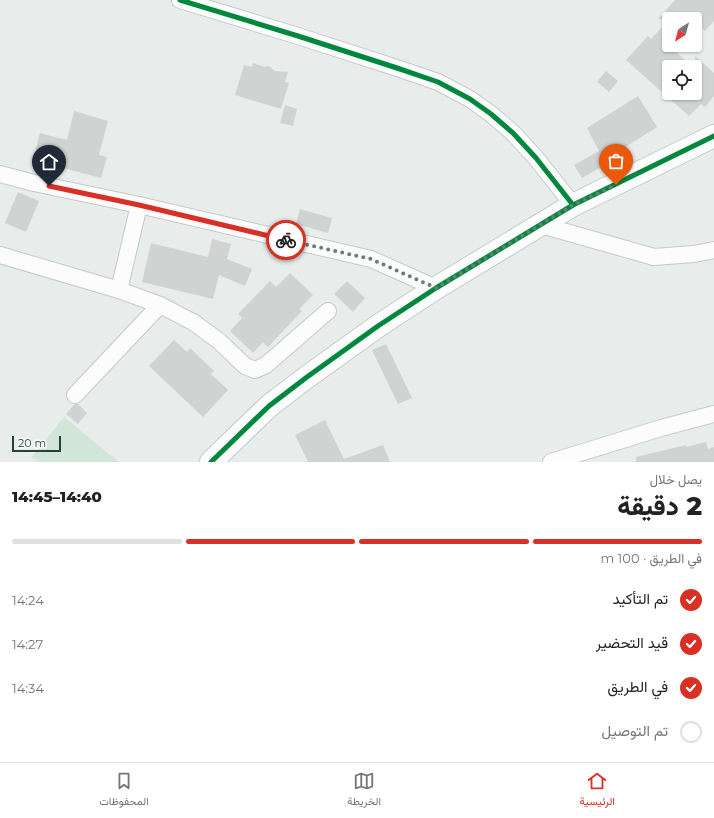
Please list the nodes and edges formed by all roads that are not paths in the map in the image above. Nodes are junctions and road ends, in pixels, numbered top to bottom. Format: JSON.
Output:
{"nodes":[{"id":1,"x":180,"y":0,"type":"edge"},
{"id":2,"x":714,"y":136,"type":"edge"},
{"id":3,"x":0,"y":174,"type":"edge"},
{"id":4,"x":139,"y":205,"type":"junction"},
{"id":5,"x":573,"y":205,"type":"junction"},
{"id":6,"x":541,"y":225,"type":"junction"},
{"id":7,"x":714,"y":250,"type":"edge"},
{"id":8,"x":0,"y":255,"type":"edge"},
{"id":9,"x":436,"y":288,"type":"junction"},
{"id":10,"x":119,"y":290,"type":"junction"},
{"id":11,"x":160,"y":305,"type":"junction"},
{"id":12,"x":328,"y":311,"type":"dead end"},
{"id":13,"x":75,"y":395,"type":"dead end"},
{"id":14,"x":714,"y":414,"type":"edge"},
{"id":15,"x":211,"y":462,"type":"edge"},
{"id":16,"x":551,"y":462,"type":"edge"}],
"edges":[{"from":1,"to":5,"type":"street"},
{"from":2,"to":5,"type":"street"},
{"from":3,"to":4,"type":"street"},
{"from":4,"to":9,"type":"street"},
{"from":4,"to":10,"type":"street"},
{"from":5,"to":6,"type":"street"},
{"from":6,"to":7,"type":"street"},
{"from":6,"to":9,"type":"street"},
{"from":8,"to":10,"type":"street"},
{"from":9,"to":15,"type":"street"},
{"from":10,"to":11,"type":"street"},
{"from":11,"to":12,"type":"street"},
{"from":11,"to":13,"type":"street"},
{"from":14,"to":16,"type":"street"}]}
